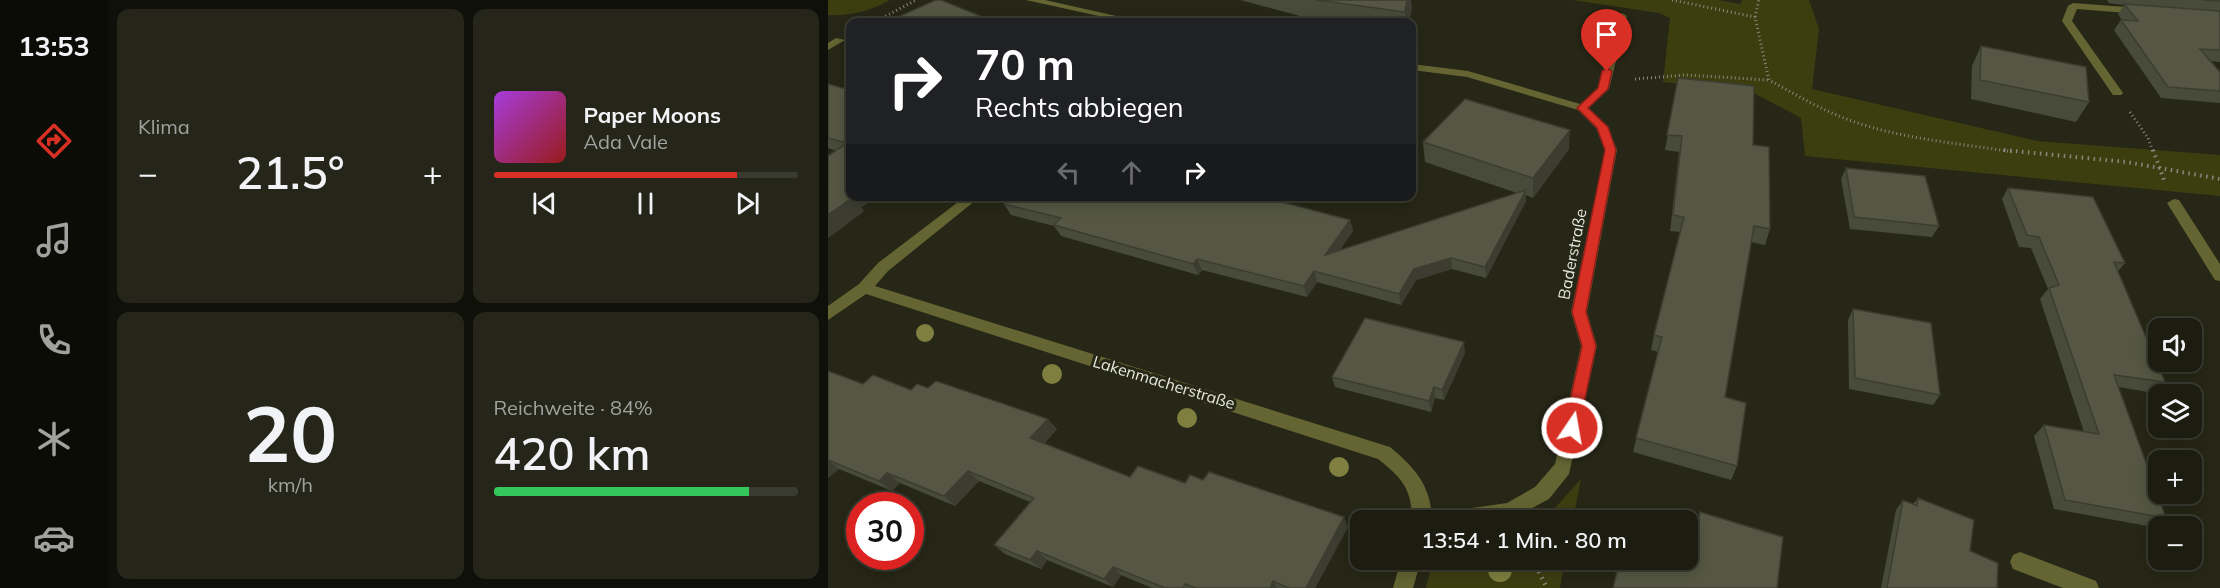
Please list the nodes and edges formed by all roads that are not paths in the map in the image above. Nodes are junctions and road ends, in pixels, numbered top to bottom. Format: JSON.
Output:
{"nodes":[{"id":1,"x":1032,"y":0,"type":"edge"},
{"id":2,"x":2071,"y":3,"type":"edge"},
{"id":3,"x":2152,"y":12,"type":"edge"},
{"id":4,"x":1622,"y":16,"type":"dead end"},
{"id":5,"x":1119,"y":18,"type":"edge"},
{"id":6,"x":828,"y":37,"type":"edge"},
{"id":7,"x":828,"y":47,"type":"edge"},
{"id":8,"x":1416,"y":68,"type":"edge"},
{"id":9,"x":2117,"y":93,"type":"road end"},
{"id":10,"x":1582,"y":108,"type":"junction"},
{"id":11,"x":969,"y":201,"type":"edge"},
{"id":12,"x":2174,"y":203,"type":"road end"},
{"id":13,"x":2220,"y":276,"type":"edge"},
{"id":14,"x":864,"y":288,"type":"junction"},
{"id":15,"x":828,"y":314,"type":"edge"},
{"id":16,"x":1421,"y":510,"type":"edge"},
{"id":17,"x":1513,"y":510,"type":"edge"},
{"id":18,"x":2020,"y":562,"type":"dead end"},
{"id":19,"x":1408,"y":570,"type":"edge"},
{"id":20,"x":1403,"y":588,"type":"edge"},
{"id":21,"x":2089,"y":588,"type":"edge"}],
"edges":[{"from":1,"to":5,"type":"street"},
{"from":2,"to":3,"type":"street"},
{"from":2,"to":9,"type":"street"},
{"from":4,"to":10,"type":"street"},
{"from":6,"to":7,"type":"street"},
{"from":8,"to":10,"type":"street","name":"Baderstraße"},
{"from":10,"to":17,"type":"street","name":"Baderstraße"},
{"from":11,"to":14,"type":"street"},
{"from":12,"to":13,"type":"street"},
{"from":14,"to":15,"type":"street"},
{"from":14,"to":16,"type":"street","name":"Lakenmacherstraße"},
{"from":18,"to":21,"type":"street"},
{"from":19,"to":20,"type":"street"}]}
